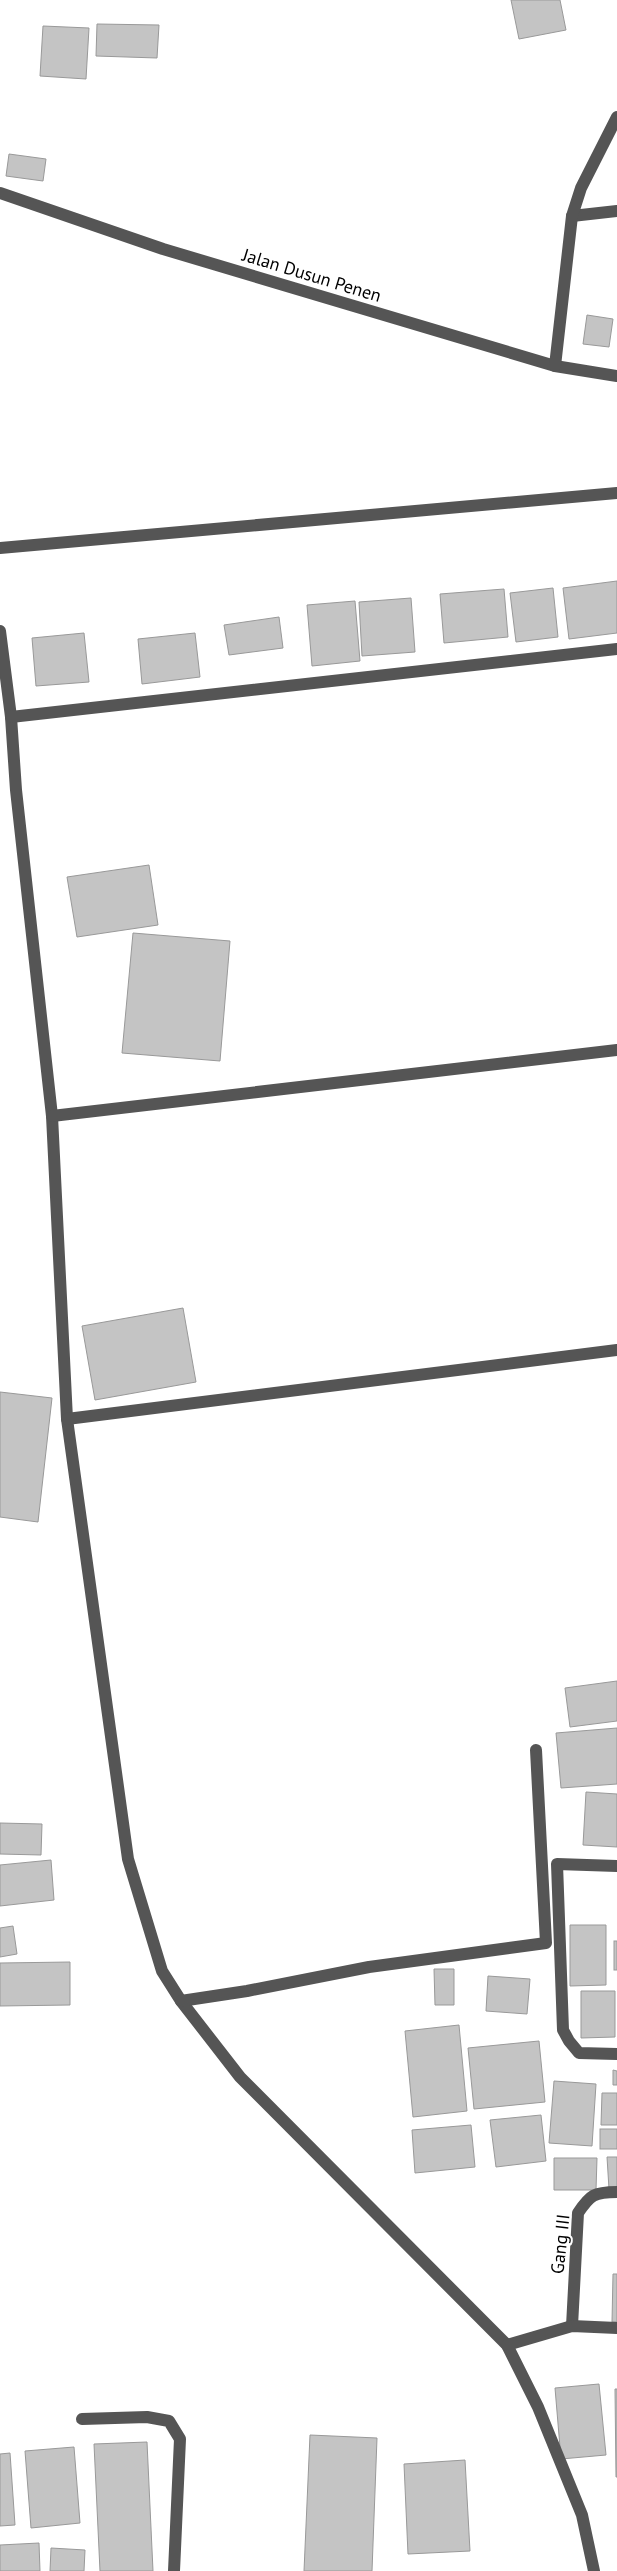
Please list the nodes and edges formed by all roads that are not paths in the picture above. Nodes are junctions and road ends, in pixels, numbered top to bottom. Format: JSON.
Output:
{"nodes":[{"id":1,"x":617,"y":116,"type":"edge"},
{"id":2,"x":0,"y":193,"type":"edge"},
{"id":3,"x":617,"y":211,"type":"edge"},
{"id":4,"x":572,"y":216,"type":"junction"},
{"id":5,"x":555,"y":366,"type":"junction"},
{"id":6,"x":617,"y":376,"type":"edge"},
{"id":7,"x":617,"y":492,"type":"edge"},
{"id":8,"x":0,"y":548,"type":"edge"},
{"id":9,"x":0,"y":631,"type":"edge"},
{"id":10,"x":617,"y":649,"type":"edge"},
{"id":11,"x":11,"y":717,"type":"junction"},
{"id":12,"x":617,"y":1050,"type":"edge"},
{"id":13,"x":52,"y":1116,"type":"junction"},
{"id":14,"x":617,"y":1350,"type":"edge"},
{"id":15,"x":67,"y":1419,"type":"junction"},
{"id":16,"x":536,"y":1750,"type":"dead end"},
{"id":17,"x":617,"y":1866,"type":"edge"},
{"id":18,"x":544,"y":1893,"type":"junction"},
{"id":19,"x":558,"y":1893,"type":"junction"},
{"id":20,"x":180,"y":2001,"type":"junction"},
{"id":21,"x":617,"y":2054,"type":"edge"},
{"id":22,"x":617,"y":2192,"type":"edge"},
{"id":23,"x":572,"y":2326,"type":"junction"},
{"id":24,"x":617,"y":2328,"type":"edge"},
{"id":25,"x":507,"y":2345,"type":"junction"},
{"id":26,"x":82,"y":2419,"type":"dead end"},
{"id":27,"x":174,"y":2571,"type":"edge"},
{"id":28,"x":594,"y":2571,"type":"edge"}],
"edges":[{"from":1,"to":4,"type":"street"},
{"from":2,"to":5,"type":"street","name":"Jalan Dusun Penen"},
{"from":3,"to":4,"type":"street"},
{"from":4,"to":5,"type":"street"},
{"from":5,"to":6,"type":"street","name":"Jalan Dusun Penen"},
{"from":7,"to":8,"type":"street"},
{"from":9,"to":11,"type":"street"},
{"from":10,"to":11,"type":"street"},
{"from":11,"to":13,"type":"street"},
{"from":12,"to":13,"type":"street"},
{"from":13,"to":15,"type":"street"},
{"from":14,"to":15,"type":"street"},
{"from":15,"to":20,"type":"street"},
{"from":16,"to":18,"type":"street"},
{"from":17,"to":19,"type":"street"},
{"from":18,"to":19,"type":"street"},
{"from":18,"to":20,"type":"street"},
{"from":19,"to":21,"type":"street"},
{"from":20,"to":25,"type":"street"},
{"from":22,"to":23,"type":"street","name":"Gang III"},
{"from":23,"to":24,"type":"street"},
{"from":23,"to":25,"type":"street"},
{"from":25,"to":28,"type":"street"},
{"from":26,"to":27,"type":"street"}]}
